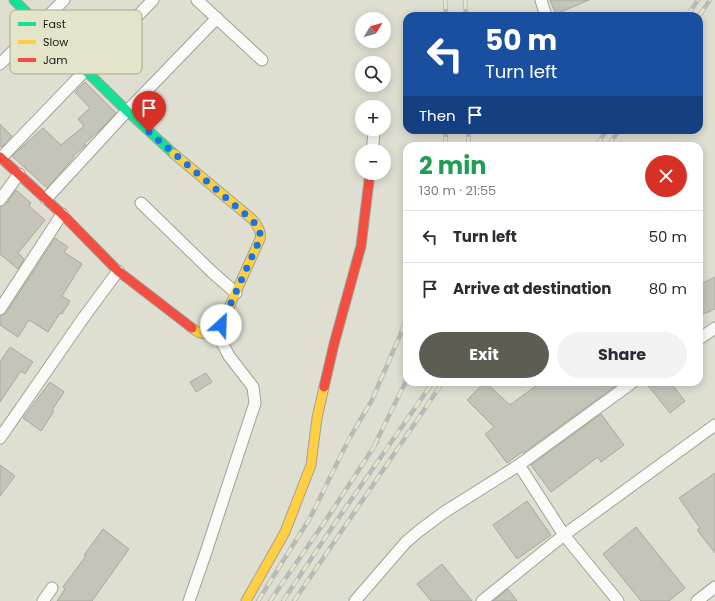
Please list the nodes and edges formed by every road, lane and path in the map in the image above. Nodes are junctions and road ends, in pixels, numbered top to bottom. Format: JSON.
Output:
{"nodes":[{"id":1,"x":14,"y":0,"type":"edge"},
{"id":2,"x":64,"y":0,"type":"edge"},
{"id":3,"x":153,"y":0,"type":"edge"},
{"id":4,"x":196,"y":0,"type":"edge"},
{"id":5,"x":541,"y":0,"type":"edge"},
{"id":6,"x":24,"y":10,"type":"edge"},
{"id":7,"x":54,"y":10,"type":"edge"},
{"id":8,"x":142,"y":11,"type":"edge"},
{"id":9,"x":545,"y":12,"type":"edge"},
{"id":10,"x":217,"y":18,"type":"junction"},
{"id":11,"x":10,"y":54,"type":"edge"},
{"id":12,"x":262,"y":60,"type":"dead end"},
{"id":13,"x":0,"y":64,"type":"edge"},
{"id":14,"x":82,"y":74,"type":"edge"},
{"id":15,"x":90,"y":74,"type":"edge"},
{"id":16,"x":127,"y":111,"type":"junction"},
{"id":17,"x":0,"y":157,"type":"edge"},
{"id":18,"x":19,"y":174,"type":"junction"},
{"id":19,"x":369,"y":180,"type":"edge"},
{"id":20,"x":46,"y":199,"type":"junction"},
{"id":21,"x":0,"y":200,"type":"edge"},
{"id":22,"x":141,"y":203,"type":"dead end"},
{"id":23,"x":62,"y":214,"type":"junction"},
{"id":24,"x":118,"y":271,"type":"junction"},
{"id":25,"x":236,"y":293,"type":"junction"},
{"id":26,"x":0,"y":309,"type":"edge"},
{"id":27,"x":715,"y":328,"type":"edge"},
{"id":28,"x":216,"y":331,"type":"junction"},
{"id":29,"x":703,"y":336,"type":"edge"},
{"id":30,"x":628,"y":386,"type":"edge"},
{"id":31,"x":715,"y":425,"type":"edge"},
{"id":32,"x":0,"y":438,"type":"edge"},
{"id":33,"x":519,"y":465,"type":"junction"},
{"id":34,"x":564,"y":536,"type":"junction"},
{"id":35,"x":715,"y":587,"type":"edge"},
{"id":36,"x":52,"y":588,"type":"dead end"},
{"id":37,"x":43,"y":601,"type":"edge"},
{"id":38,"x":189,"y":601,"type":"edge"},
{"id":39,"x":246,"y":601,"type":"edge"},
{"id":40,"x":355,"y":601,"type":"edge"},
{"id":41,"x":482,"y":601,"type":"edge"},
{"id":42,"x":618,"y":601,"type":"edge"},
{"id":43,"x":697,"y":601,"type":"edge"}],
"edges":[{"from":1,"to":6,"type":"street"},
{"from":2,"to":7,"type":"street"},
{"from":3,"to":8,"type":"street"},
{"from":4,"to":10,"type":"street"},
{"from":5,"to":9,"type":"street"},
{"from":10,"to":12,"type":"street"},
{"from":10,"to":16,"type":"street"},
{"from":11,"to":13,"type":"street"},
{"from":14,"to":17,"type":"street"},
{"from":15,"to":16,"type":"street"},
{"from":16,"to":20,"type":"street"},
{"from":16,"to":25,"type":"street"},
{"from":17,"to":18,"type":"street"},
{"from":18,"to":20,"type":"street"},
{"from":18,"to":21,"type":"street"},
{"from":19,"to":39,"type":"street"},
{"from":20,"to":23,"type":"street"},
{"from":22,"to":25,"type":"street"},
{"from":23,"to":24,"type":"street"},
{"from":23,"to":26,"type":"street"},
{"from":24,"to":28,"type":"street"},
{"from":24,"to":32,"type":"street"},
{"from":25,"to":28,"type":"street"},
{"from":27,"to":29,"type":"street"},
{"from":28,"to":38,"type":"street"},
{"from":30,"to":33,"type":"street"},
{"from":31,"to":34,"type":"street"},
{"from":33,"to":34,"type":"street"},
{"from":33,"to":40,"type":"street"},
{"from":34,"to":41,"type":"street"},
{"from":34,"to":42,"type":"street"},
{"from":35,"to":43,"type":"street"},
{"from":36,"to":37,"type":"street"}]}
